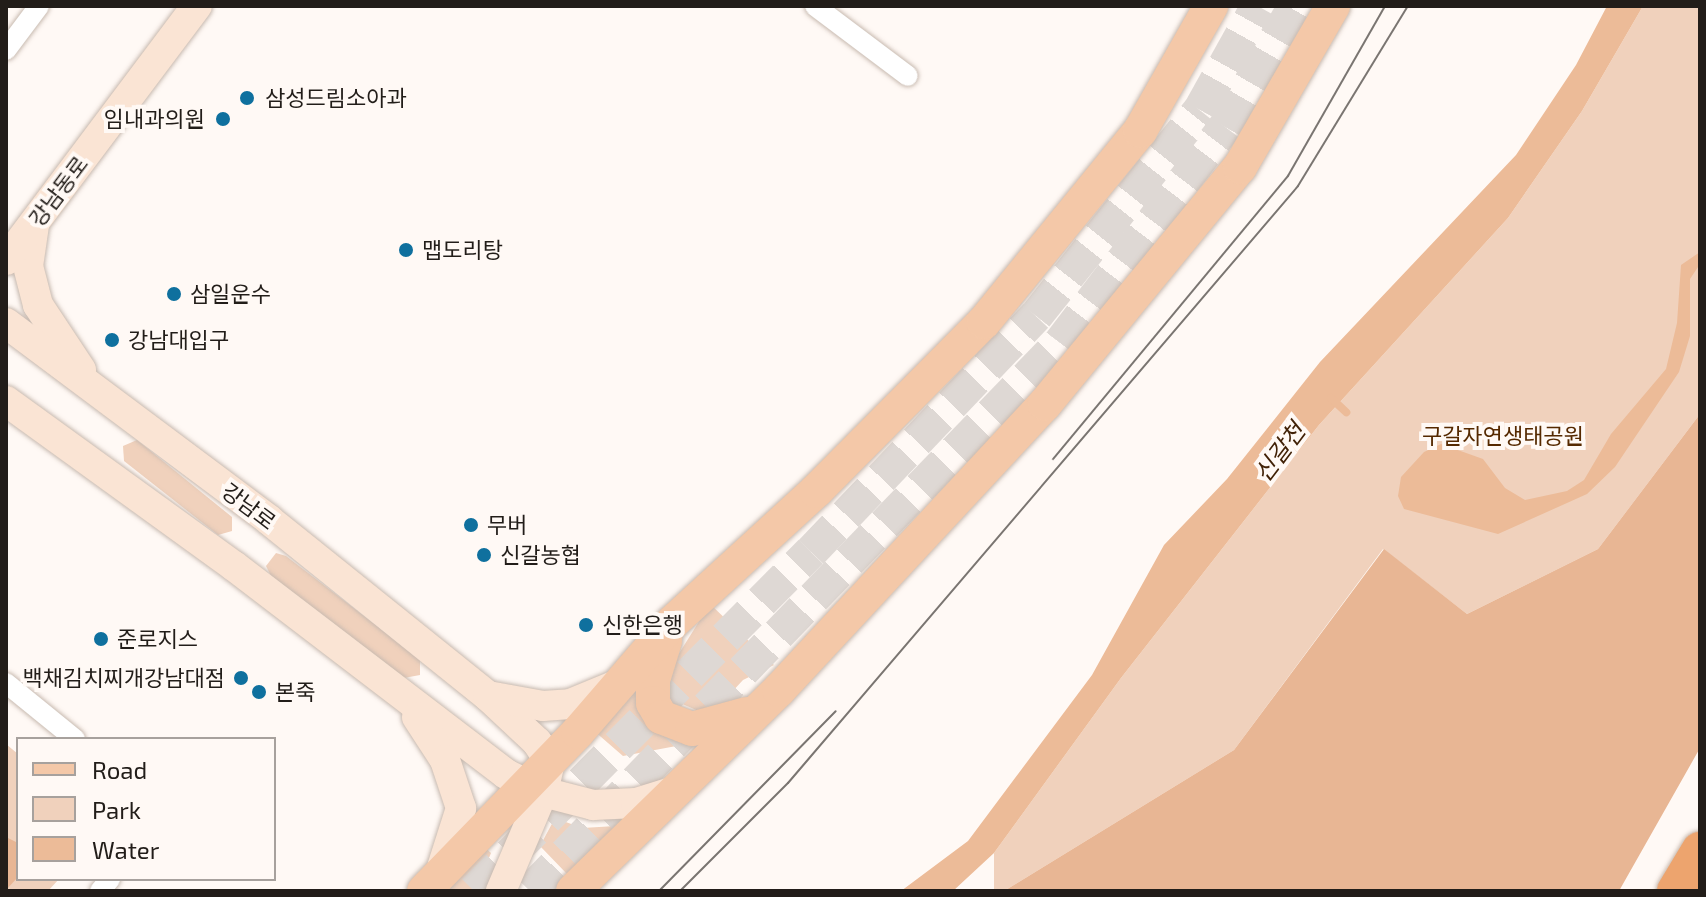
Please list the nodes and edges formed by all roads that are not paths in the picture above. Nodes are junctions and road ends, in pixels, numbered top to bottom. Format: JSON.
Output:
{"nodes":[{"id":1,"x":39,"y":6,"type":"edge"},
{"id":2,"x":197,"y":6,"type":"edge"},
{"id":3,"x":815,"y":6,"type":"edge"},
{"id":4,"x":1211,"y":6,"type":"edge"},
{"id":5,"x":1333,"y":6,"type":"edge"},
{"id":6,"x":6,"y":50,"type":"edge"},
{"id":7,"x":908,"y":76,"type":"dead end"},
{"id":8,"x":34,"y":223,"type":"junction"},
{"id":9,"x":6,"y":260,"type":"edge"},
{"id":10,"x":6,"y":323,"type":"edge"},
{"id":11,"x":96,"y":391,"type":"junction"},
{"id":12,"x":6,"y":401,"type":"edge"},
{"id":13,"x":19,"y":417,"type":"edge"},
{"id":14,"x":673,"y":622,"type":"junction"},
{"id":15,"x":6,"y":683,"type":"edge"},
{"id":16,"x":623,"y":683,"type":"junction"},
{"id":17,"x":488,"y":696,"type":"junction"},
{"id":18,"x":405,"y":698,"type":"junction"},
{"id":19,"x":756,"y":711,"type":"junction"},
{"id":20,"x":73,"y":737,"type":"edge"},
{"id":21,"x":456,"y":737,"type":"junction"},
{"id":22,"x":540,"y":779,"type":"junction"},
{"id":23,"x":671,"y":792,"type":"junction"},
{"id":24,"x":1700,"y":851,"type":"edge"},
{"id":25,"x":432,"y":882,"type":"edge"},
{"id":26,"x":501,"y":891,"type":"edge"},
{"id":27,"x":573,"y":891,"type":"edge"},
{"id":28,"x":1676,"y":891,"type":"edge"}],
"edges":[{"from":1,"to":6,"type":"street"},
{"from":2,"to":8,"type":"street","name":"강남동로"},
{"from":3,"to":7,"type":"street"},
{"from":4,"to":14,"type":"main road"},
{"from":5,"to":19,"type":"main road"},
{"from":8,"to":9,"type":"street","name":"강남동로"},
{"from":8,"to":11,"type":"street"},
{"from":10,"to":11,"type":"street","name":"강남로"},
{"from":11,"to":17,"type":"street","name":"강남로"},
{"from":12,"to":13,"type":"street"},
{"from":13,"to":18,"type":"street"},
{"from":14,"to":16,"type":"main road"},
{"from":14,"to":19,"type":"main road"},
{"from":15,"to":20,"type":"street"},
{"from":16,"to":17,"type":"street"},
{"from":16,"to":22,"type":"main road"},
{"from":17,"to":21,"type":"street"},
{"from":17,"to":22,"type":"street","name":"강남로"},
{"from":18,"to":21,"type":"street"},
{"from":18,"to":25,"type":"street"},
{"from":19,"to":23,"type":"main road"},
{"from":21,"to":22,"type":"street"},
{"from":22,"to":23,"type":"street"},
{"from":22,"to":25,"type":"main road"},
{"from":22,"to":26,"type":"street"},
{"from":23,"to":27,"type":"main road"},
{"from":24,"to":28,"type":"highway"}]}
